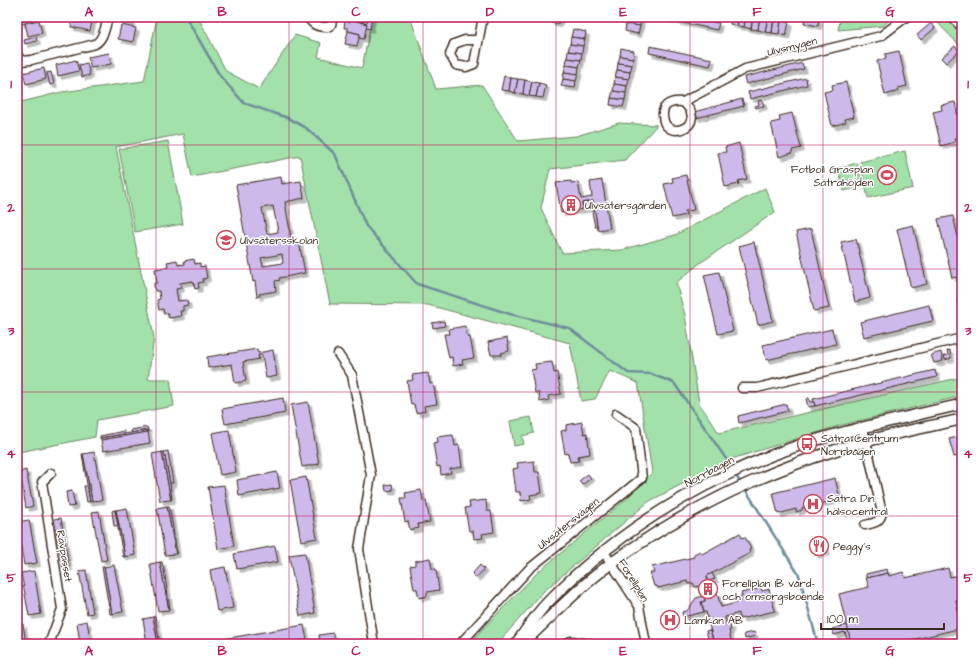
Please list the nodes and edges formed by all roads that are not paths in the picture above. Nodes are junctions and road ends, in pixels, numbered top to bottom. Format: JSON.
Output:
{"nodes":[{"id":1,"x":108,"y":17,"type":"edge"},
{"id":2,"x":308,"y":17,"type":"edge"},
{"id":3,"x":333,"y":17,"type":"edge"},
{"id":4,"x":483,"y":17,"type":"edge"},
{"id":5,"x":906,"y":17,"type":"edge"},
{"id":6,"x":953,"y":17,"type":"edge"},
{"id":7,"x":962,"y":26,"type":"edge"},
{"id":8,"x":478,"y":40,"type":"dead end"},
{"id":9,"x":17,"y":55,"type":"edge"},
{"id":10,"x":683,"y":102,"type":"dead end"},
{"id":11,"x":962,"y":338,"type":"edge"},
{"id":12,"x":338,"y":354,"type":"dead end"},
{"id":13,"x":742,"y":388,"type":"dead end"},
{"id":14,"x":962,"y":404,"type":"edge"},
{"id":15,"x":616,"y":414,"type":"dead end"},
{"id":16,"x":962,"y":419,"type":"edge"},
{"id":17,"x":863,"y":428,"type":"junction"},
{"id":18,"x":866,"y":442,"type":"junction"},
{"id":19,"x":51,"y":473,"type":"dead end"},
{"id":20,"x":865,"y":525,"type":"dead end"},
{"id":21,"x":604,"y":552,"type":"junction"},
{"id":22,"x":612,"y":563,"type":"junction"},
{"id":23,"x":49,"y":644,"type":"edge"},
{"id":24,"x":374,"y":644,"type":"edge"},
{"id":25,"x":460,"y":644,"type":"edge"},
{"id":26,"x":516,"y":644,"type":"edge"},
{"id":27,"x":522,"y":644,"type":"edge"},
{"id":28,"x":565,"y":644,"type":"edge"},
{"id":29,"x":590,"y":644,"type":"edge"},
{"id":30,"x":646,"y":644,"type":"edge"}],
"edges":[{"from":1,"to":9,"type":"street"},
{"from":2,"to":3,"type":"street"},
{"from":4,"to":8,"type":"street"},
{"from":5,"to":10,"type":"street","name":"Ulvsmygen"},
{"from":6,"to":7,"type":"street"},
{"from":11,"to":13,"type":"street"},
{"from":12,"to":24,"type":"street"},
{"from":14,"to":17,"type":"street","name":"Norrbågen"},
{"from":15,"to":25,"type":"street","name":"Ulvsätersvägen"},
{"from":16,"to":18,"type":"street"},
{"from":17,"to":18,"type":"street"},
{"from":17,"to":21,"type":"street","name":"Norrbågen"},
{"from":18,"to":20,"type":"street"},
{"from":18,"to":22,"type":"street"},
{"from":19,"to":23,"type":"street","name":"Rävpasset"},
{"from":21,"to":22,"type":"street","name":"Forellplan"},
{"from":21,"to":26,"type":"street","name":"Norrbågen"},
{"from":22,"to":27,"type":"street"},
{"from":22,"to":30,"type":"street","name":"Forellplan"},
{"from":28,"to":29,"type":"street"}]}
